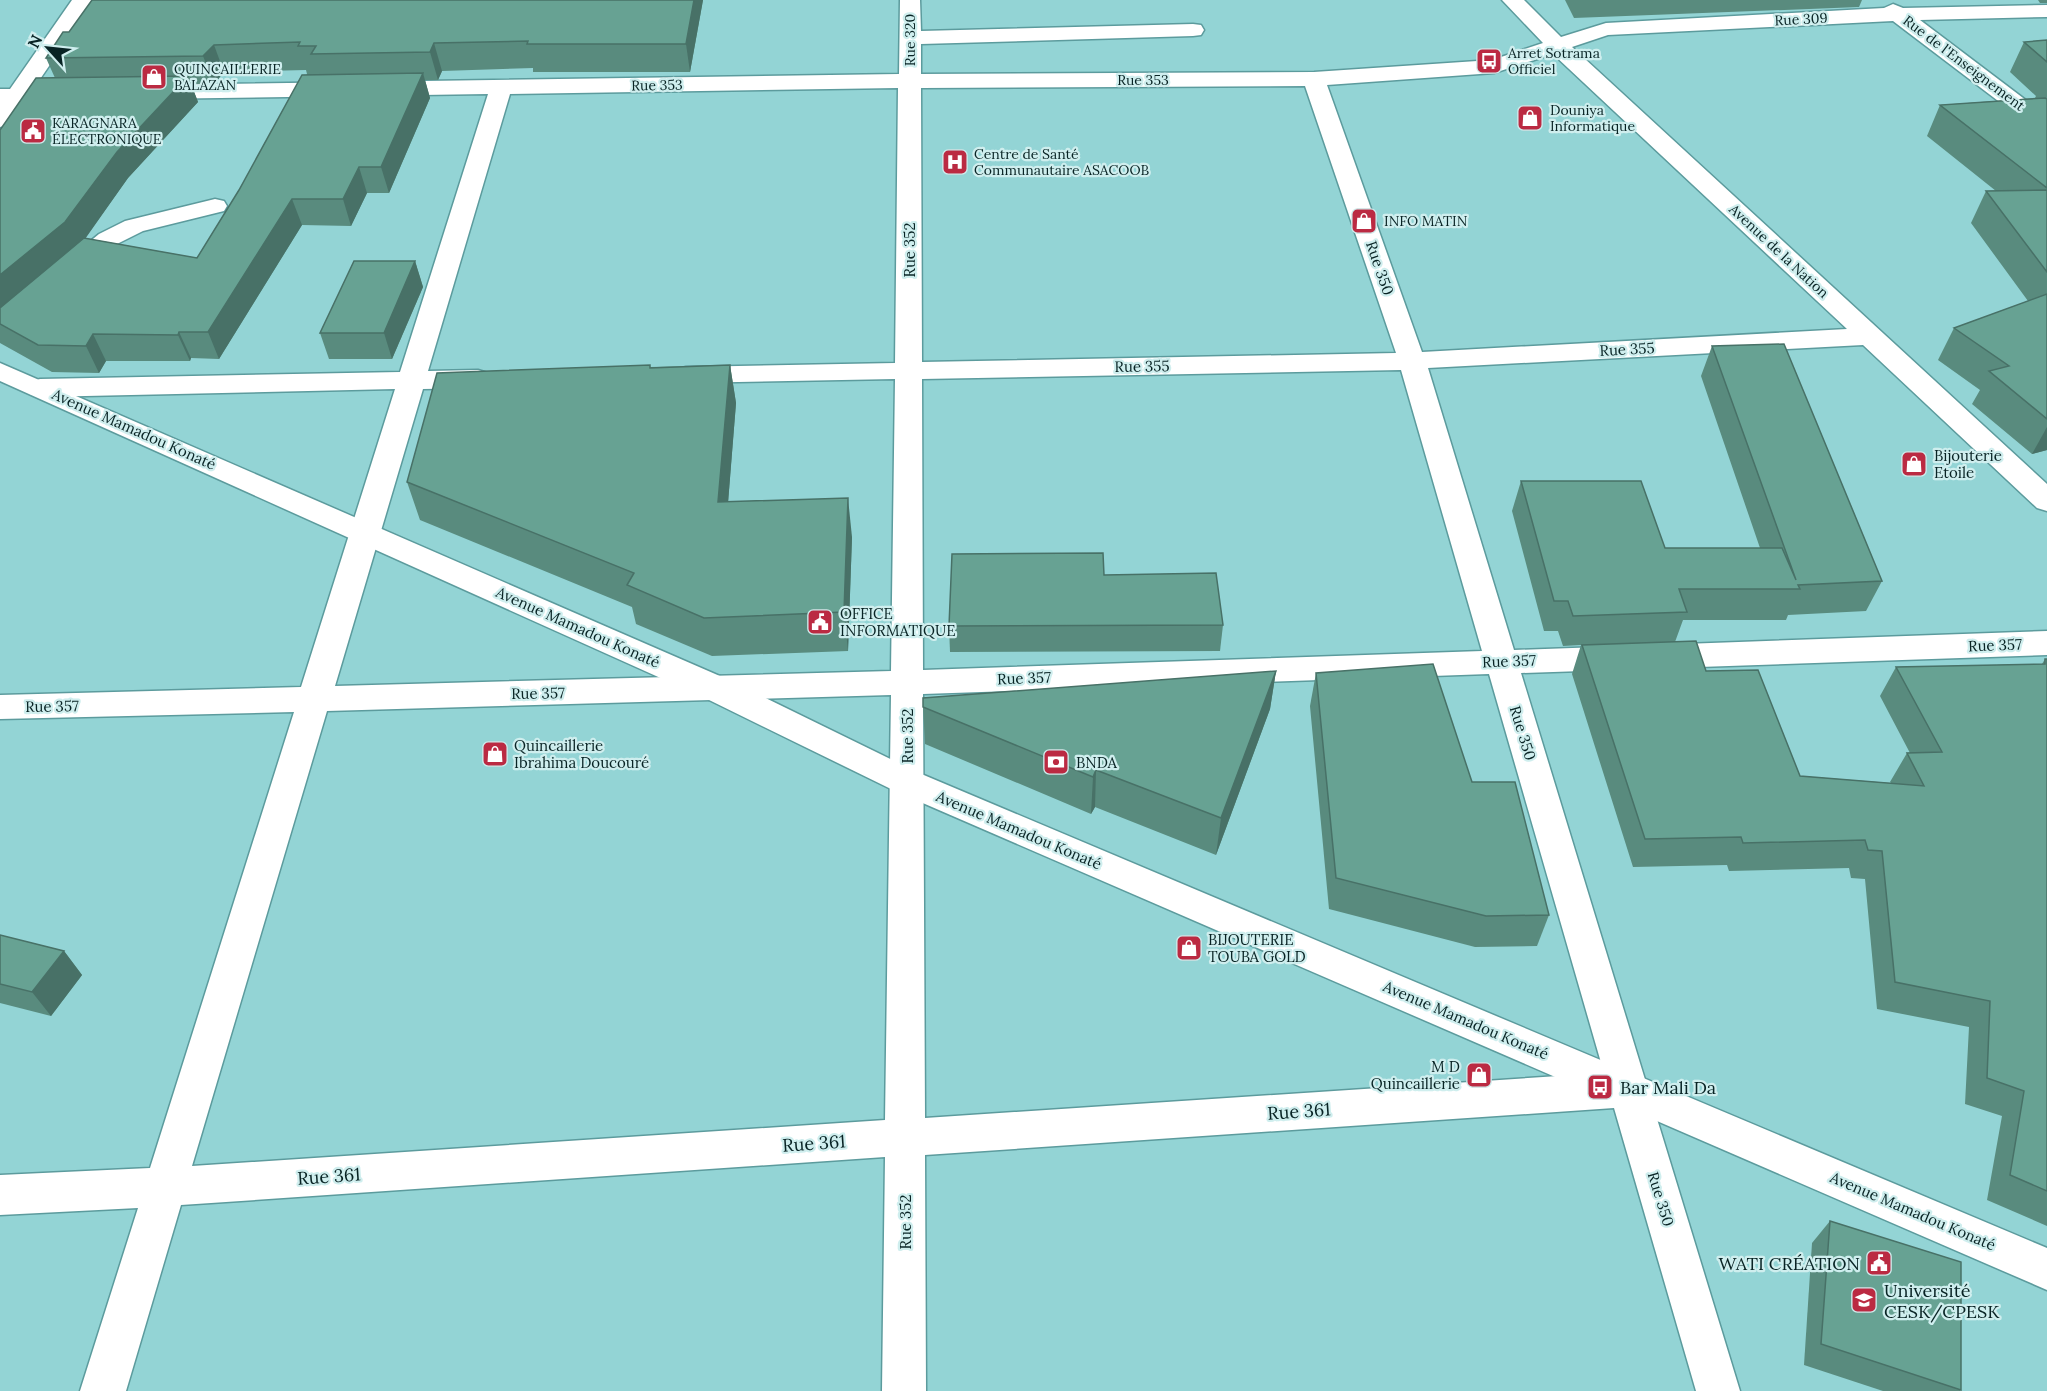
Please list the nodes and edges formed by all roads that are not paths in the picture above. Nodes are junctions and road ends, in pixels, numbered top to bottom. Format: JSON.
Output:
{"nodes":[{"id":1,"x":83,"y":0,"type":"edge"},
{"id":2,"x":910,"y":0,"type":"edge"},
{"id":3,"x":1512,"y":0,"type":"edge"},
{"id":4,"x":1880,"y":0,"type":"edge"},
{"id":5,"x":2047,"y":11,"type":"edge"},
{"id":6,"x":1898,"y":14,"type":"junction"},
{"id":7,"x":1193,"y":30,"type":"dead end"},
{"id":8,"x":910,"y":38,"type":"junction"},
{"id":9,"x":1557,"y":45,"type":"junction"},
{"id":10,"x":1314,"y":79,"type":"junction"},
{"id":11,"x":910,"y":81,"type":"junction"},
{"id":12,"x":501,"y":87,"type":"junction"},
{"id":13,"x":124,"y":92,"type":"edge"},
{"id":14,"x":89,"y":93,"type":"edge"},
{"id":15,"x":9,"y":95,"type":"edge"},
{"id":16,"x":0,"y":120,"type":"edge"},
{"id":17,"x":2047,"y":127,"type":"edge"},
{"id":18,"x":215,"y":206,"type":"dead end"},
{"id":19,"x":0,"y":330,"type":"edge"},
{"id":20,"x":1871,"y":336,"type":"junction"},
{"id":21,"x":1412,"y":361,"type":"junction"},
{"id":22,"x":0,"y":371,"type":"edge"},
{"id":23,"x":908,"y":371,"type":"junction"},
{"id":24,"x":660,"y":376,"type":"edge"},
{"id":25,"x":506,"y":379,"type":"edge"},
{"id":26,"x":412,"y":381,"type":"junction"},
{"id":27,"x":40,"y":388,"type":"junction"},
{"id":28,"x":2047,"y":467,"type":"edge"},
{"id":29,"x":2017,"y":472,"type":"junction"},
{"id":30,"x":2047,"y":501,"type":"edge"},
{"id":31,"x":365,"y":532,"type":"junction"},
{"id":32,"x":2047,"y":643,"type":"edge"},
{"id":33,"x":1501,"y":662,"type":"junction"},
{"id":34,"x":907,"y":682,"type":"junction"},
{"id":35,"x":717,"y":689,"type":"junction"},
{"id":36,"x":315,"y":699,"type":"junction"},
{"id":37,"x":0,"y":707,"type":"edge"},
{"id":38,"x":906,"y":782,"type":"junction"},
{"id":39,"x":1628,"y":1089,"type":"junction"},
{"id":40,"x":905,"y":1137,"type":"junction"},
{"id":41,"x":166,"y":1187,"type":"junction"},
{"id":42,"x":0,"y":1195,"type":"edge"},
{"id":43,"x":2047,"y":1269,"type":"edge"},
{"id":44,"x":103,"y":1391,"type":"edge"},
{"id":45,"x":904,"y":1391,"type":"edge"},
{"id":46,"x":1718,"y":1391,"type":"edge"}],
"edges":[{"from":1,"to":15,"type":"street"},
{"from":2,"to":8,"type":"street","name":"Rue 320"},
{"from":3,"to":9,"type":"street","name":"Avenue de la Nation"},
{"from":4,"to":6,"type":"street","name":"Rue de l'Enseignement"},
{"from":5,"to":6,"type":"street","name":"Rue 309"},
{"from":6,"to":9,"type":"street","name":"Rue 309"},
{"from":6,"to":17,"type":"street","name":"Rue de l'Enseignement"},
{"from":7,"to":8,"type":"street"},
{"from":8,"to":11,"type":"street","name":"Rue 320"},
{"from":9,"to":10,"type":"street","name":"Rue 309"},
{"from":9,"to":20,"type":"street","name":"Avenue de la Nation"},
{"from":10,"to":11,"type":"street","name":"Rue 353"},
{"from":10,"to":21,"type":"street","name":"Rue 350"},
{"from":11,"to":12,"type":"street","name":"Rue 353"},
{"from":11,"to":23,"type":"street","name":"Rue 352"},
{"from":12,"to":13,"type":"street","name":"Rue 353"},
{"from":12,"to":26,"type":"street"},
{"from":14,"to":15,"type":"street"},
{"from":15,"to":16,"type":"street"},
{"from":18,"to":19,"type":"street"},
{"from":20,"to":21,"type":"street","name":"Rue 355"},
{"from":20,"to":29,"type":"street","name":"Avenue de la Nation"},
{"from":21,"to":23,"type":"street","name":"Rue 355"},
{"from":21,"to":33,"type":"street","name":"Rue 350"},
{"from":22,"to":27,"type":"street","name":"Avenue Mamadou Konaté"},
{"from":23,"to":24,"type":"street","name":"Rue 355"},
{"from":23,"to":34,"type":"street","name":"Rue 352"},
{"from":25,"to":26,"type":"street"},
{"from":26,"to":27,"type":"street"},
{"from":26,"to":31,"type":"street"},
{"from":27,"to":31,"type":"street","name":"Avenue Mamadou Konaté"},
{"from":28,"to":29,"type":"street"},
{"from":29,"to":30,"type":"street","name":"Avenue de la Nation"},
{"from":31,"to":35,"type":"street","name":"Avenue Mamadou Konaté"},
{"from":31,"to":36,"type":"street"},
{"from":32,"to":33,"type":"street","name":"Rue 357"},
{"from":33,"to":34,"type":"street","name":"Rue 357"},
{"from":33,"to":39,"type":"street","name":"Rue 350"},
{"from":34,"to":35,"type":"street","name":"Rue 357"},
{"from":34,"to":38,"type":"street","name":"Rue 352"},
{"from":35,"to":36,"type":"street","name":"Rue 357"},
{"from":35,"to":38,"type":"street","name":"Avenue Mamadou Konaté"},
{"from":36,"to":37,"type":"street","name":"Rue 357"},
{"from":36,"to":41,"type":"street"},
{"from":38,"to":39,"type":"street","name":"Avenue Mamadou Konaté"},
{"from":38,"to":40,"type":"street","name":"Rue 352"},
{"from":39,"to":40,"type":"street","name":"Rue 361"},
{"from":39,"to":43,"type":"street","name":"Avenue Mamadou Konaté"},
{"from":39,"to":46,"type":"street","name":"Rue 350"},
{"from":40,"to":41,"type":"street","name":"Rue 361"},
{"from":40,"to":45,"type":"street","name":"Rue 352"},
{"from":41,"to":42,"type":"street","name":"Rue 361"},
{"from":41,"to":44,"type":"street"}]}
